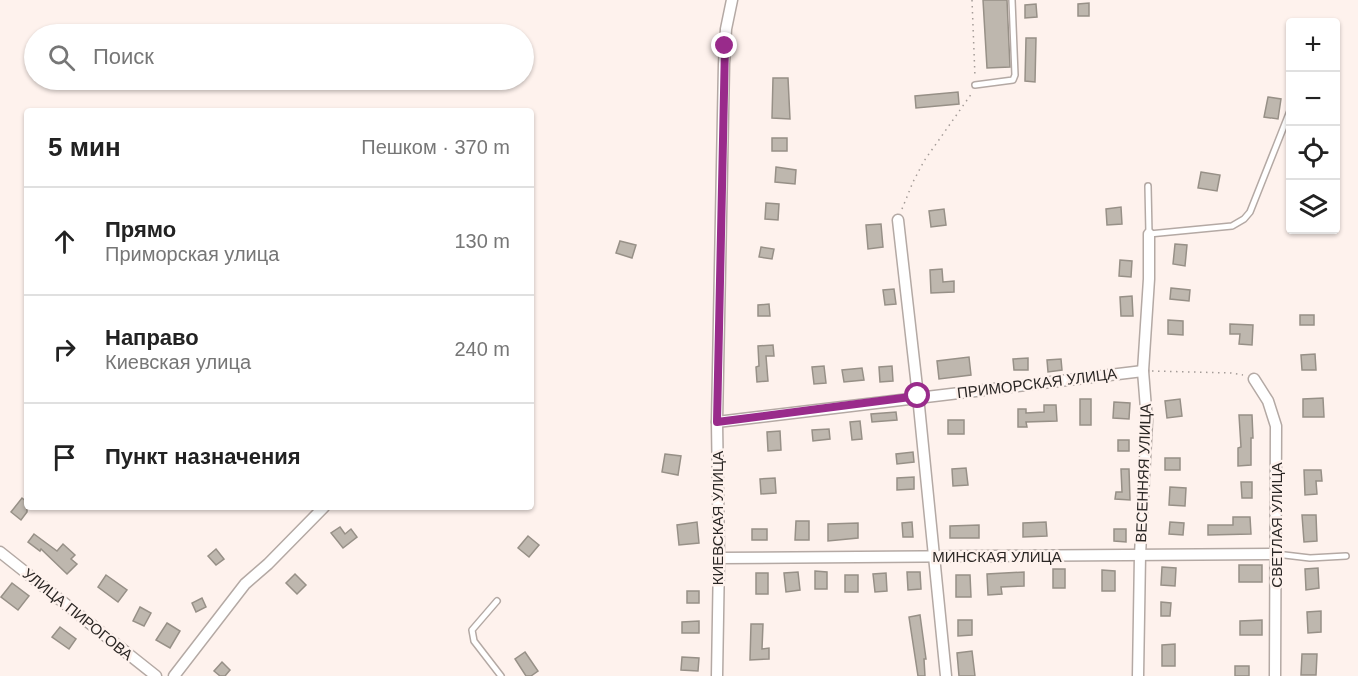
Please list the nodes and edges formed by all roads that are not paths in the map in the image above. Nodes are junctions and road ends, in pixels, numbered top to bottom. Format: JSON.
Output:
{"nodes":[{"id":1,"x":732,"y":0,"type":"edge"},
{"id":2,"x":1012,"y":0,"type":"edge"},
{"id":3,"x":975,"y":85,"type":"road end"},
{"id":4,"x":1286,"y":121,"type":"edge"},
{"id":5,"x":1148,"y":186,"type":"dead end"},
{"id":6,"x":898,"y":220,"type":"road end"},
{"id":7,"x":1149,"y":234,"type":"junction"},
{"id":8,"x":1143,"y":371,"type":"junction"},
{"id":9,"x":1254,"y":379,"type":"road end"},
{"id":10,"x":918,"y":396,"type":"junction"},
{"id":11,"x":717,"y":422,"type":"junction"},
{"id":12,"x":321,"y":510,"type":"edge"},
{"id":13,"x":0,"y":552,"type":"edge"},
{"id":14,"x":1275,"y":554,"type":"junction"},
{"id":15,"x":1140,"y":555,"type":"junction"},
{"id":16,"x":933,"y":556,"type":"junction"},
{"id":17,"x":1346,"y":556,"type":"dead end"},
{"id":18,"x":719,"y":558,"type":"junction"},
{"id":19,"x":497,"y":601,"type":"dead end"},
{"id":20,"x":156,"y":676,"type":"edge"},
{"id":21,"x":174,"y":676,"type":"edge"},
{"id":22,"x":501,"y":676,"type":"edge"},
{"id":23,"x":717,"y":676,"type":"edge"},
{"id":24,"x":946,"y":676,"type":"edge"},
{"id":25,"x":1138,"y":676,"type":"edge"},
{"id":26,"x":1275,"y":676,"type":"edge"}],
"edges":[{"from":1,"to":11,"type":"street","name":"КИЕВСКАЯ УЛИЦА"},
{"from":2,"to":3,"type":"lane"},
{"from":4,"to":7,"type":"lane"},
{"from":5,"to":7,"type":"lane"},
{"from":6,"to":10,"type":"street"},
{"from":7,"to":8,"type":"street","name":"ВЕСЕННЯЯ УЛИЦА"},
{"from":8,"to":10,"type":"street","name":"ПРИМОРСКАЯ УЛИЦА"},
{"from":8,"to":15,"type":"street","name":"ВЕСЕННЯЯ УЛИЦА"},
{"from":9,"to":14,"type":"street","name":"СВЕТЛАЯ УЛИЦА"},
{"from":10,"to":11,"type":"street","name":"ПРИМОРСКАЯ УЛИЦА"},
{"from":10,"to":16,"type":"street"},
{"from":11,"to":18,"type":"street","name":"КИЕВСКАЯ УЛИЦА"},
{"from":12,"to":21,"type":"street"},
{"from":13,"to":20,"type":"street","name":"УЛИЦА ПИРОГОВА"},
{"from":14,"to":15,"type":"street","name":"МИНСКАЯ УЛИЦА"},
{"from":14,"to":17,"type":"lane"},
{"from":14,"to":26,"type":"street","name":"СВЕТЛАЯ УЛИЦА"},
{"from":15,"to":16,"type":"street","name":"МИНСКАЯ УЛИЦА"},
{"from":15,"to":25,"type":"street","name":"ВЕСЕННЯЯ УЛИЦА"},
{"from":16,"to":18,"type":"street","name":"МИНСКАЯ УЛИЦА"},
{"from":16,"to":24,"type":"street"},
{"from":18,"to":23,"type":"street","name":"КИЕВСКАЯ УЛИЦА"},
{"from":19,"to":22,"type":"lane"}]}
